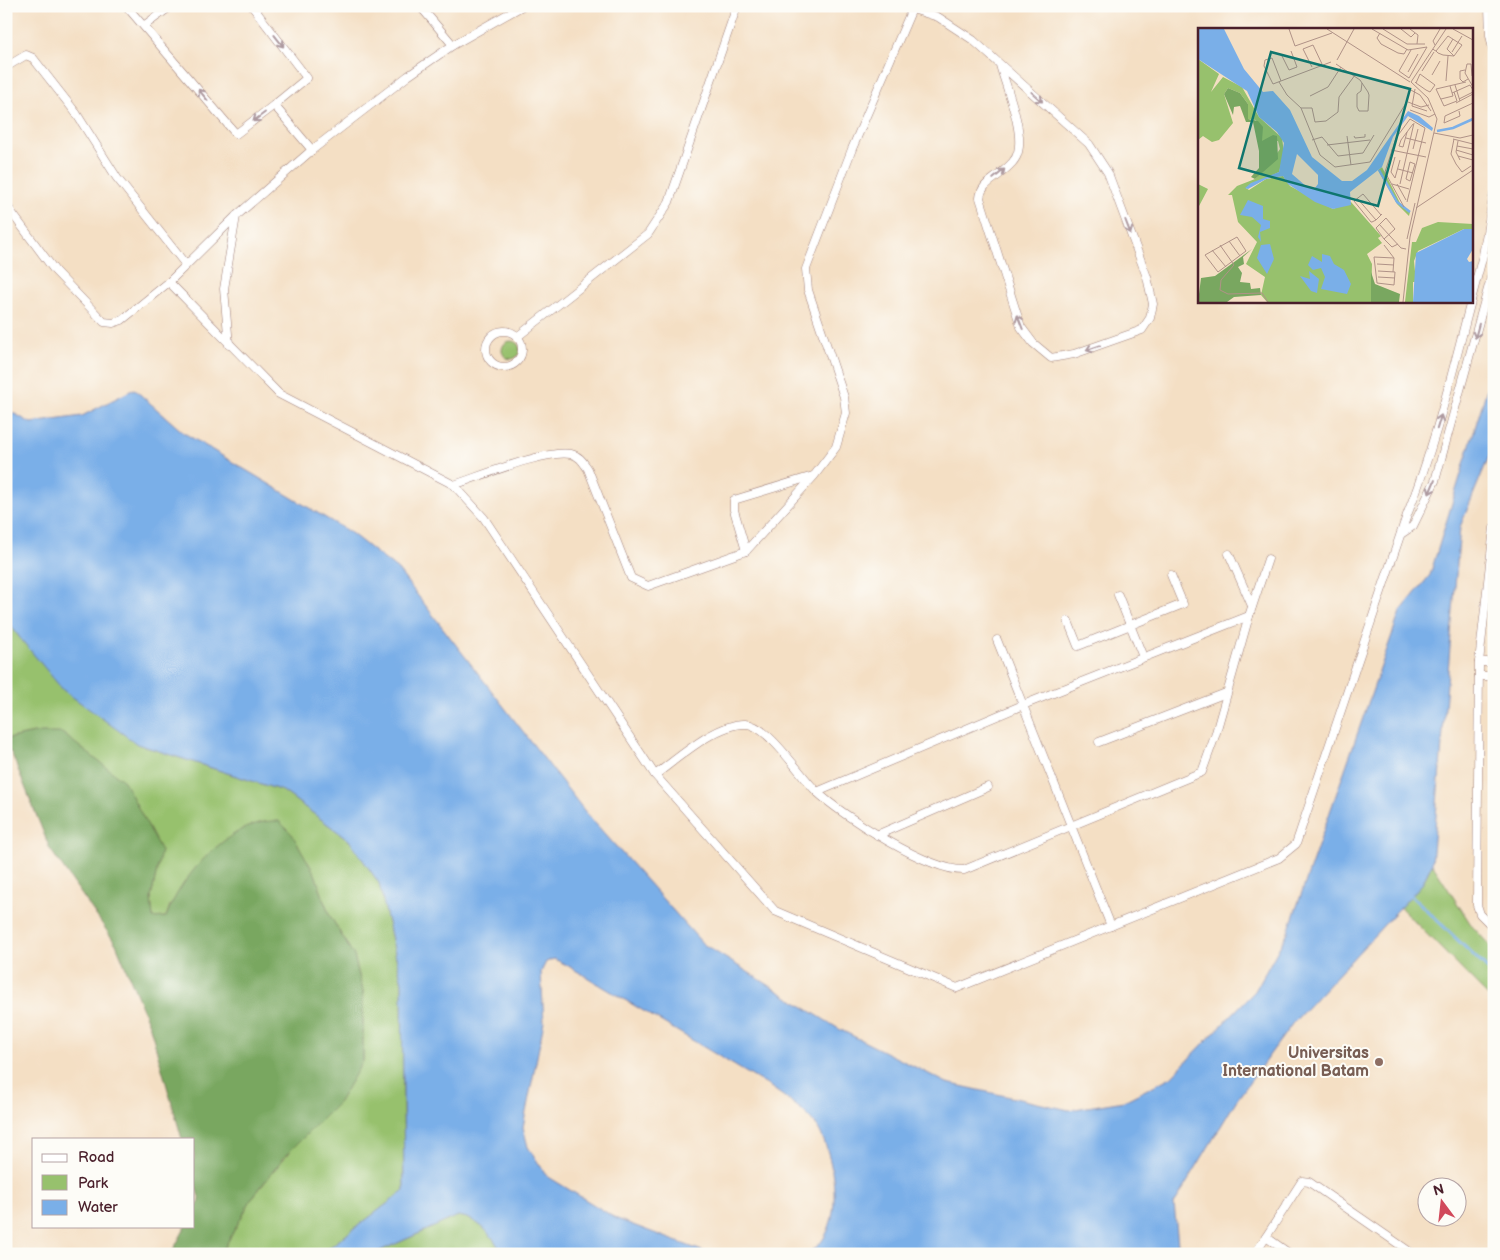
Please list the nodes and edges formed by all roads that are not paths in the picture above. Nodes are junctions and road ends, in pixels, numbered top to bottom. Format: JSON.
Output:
{"nodes":[{"id":1,"x":171,"y":6,"type":"edge"},
{"id":2,"x":252,"y":6,"type":"edge"},
{"id":3,"x":420,"y":6,"type":"edge"},
{"id":4,"x":522,"y":6,"type":"edge"},
{"id":5,"x":736,"y":6,"type":"edge"},
{"id":6,"x":903,"y":6,"type":"edge"},
{"id":7,"x":1490,"y":6,"type":"edge"},
{"id":8,"x":128,"y":8,"type":"dead end"},
{"id":9,"x":912,"y":9,"type":"junction"},
{"id":10,"x":1494,"y":18,"type":"edge"},
{"id":11,"x":145,"y":25,"type":"junction"},
{"id":12,"x":453,"y":45,"type":"junction"},
{"id":13,"x":1494,"y":54,"type":"edge"},
{"id":14,"x":1000,"y":65,"type":"junction"},
{"id":15,"x":6,"y":66,"type":"edge"},
{"id":16,"x":274,"y":106,"type":"junction"},
{"id":17,"x":312,"y":150,"type":"junction"},
{"id":18,"x":1494,"y":193,"type":"edge"},
{"id":19,"x":6,"y":204,"type":"edge"},
{"id":20,"x":236,"y":216,"type":"junction"},
{"id":21,"x":186,"y":265,"type":"junction"},
{"id":22,"x":1494,"y":267,"type":"edge"},
{"id":23,"x":169,"y":282,"type":"junction"},
{"id":24,"x":1472,"y":297,"type":"edge"},
{"id":25,"x":1471,"y":302,"type":"edge"},
{"id":26,"x":517,"y":337,"type":"junction"},
{"id":27,"x":229,"y":345,"type":"junction"},
{"id":28,"x":814,"y":476,"type":"junction"},
{"id":29,"x":454,"y":485,"type":"junction"},
{"id":30,"x":1494,"y":528,"type":"edge"},
{"id":31,"x":1401,"y":534,"type":"junction"},
{"id":32,"x":746,"y":551,"type":"junction"},
{"id":33,"x":1229,"y":554,"type":"dead end"},
{"id":34,"x":1268,"y":558,"type":"dead end"},
{"id":35,"x":1172,"y":575,"type":"dead end"},
{"id":36,"x":1118,"y":595,"type":"dead end"},
{"id":37,"x":1252,"y":606,"type":"junction"},
{"id":38,"x":1249,"y":616,"type":"junction"},
{"id":39,"x":1068,"y":621,"type":"dead end"},
{"id":40,"x":1130,"y":625,"type":"junction"},
{"id":41,"x":997,"y":640,"type":"dead end"},
{"id":42,"x":1143,"y":657,"type":"junction"},
{"id":43,"x":1479,"y":662,"type":"junction"},
{"id":44,"x":1494,"y":662,"type":"edge"},
{"id":45,"x":1480,"y":676,"type":"junction"},
{"id":46,"x":1494,"y":676,"type":"edge"},
{"id":47,"x":1226,"y":693,"type":"junction"},
{"id":48,"x":1023,"y":704,"type":"junction"},
{"id":49,"x":1099,"y":742,"type":"dead end"},
{"id":50,"x":655,"y":775,"type":"junction"},
{"id":51,"x":988,"y":787,"type":"dead end"},
{"id":52,"x":817,"y":792,"type":"junction"},
{"id":53,"x":1071,"y":824,"type":"junction"},
{"id":54,"x":877,"y":835,"type":"junction"},
{"id":55,"x":1111,"y":926,"type":"junction"},
{"id":56,"x":1494,"y":928,"type":"edge"},
{"id":57,"x":1266,"y":1236,"type":"junction"},
{"id":58,"x":1255,"y":1254,"type":"edge"},
{"id":59,"x":1290,"y":1254,"type":"edge"},
{"id":60,"x":1413,"y":1254,"type":"edge"}],
"edges":[{"from":1,"to":11,"type":"street"},
{"from":2,"to":16,"type":"street","one_way":true},
{"from":3,"to":12,"type":"street"},
{"from":4,"to":12,"type":"street"},
{"from":5,"to":26,"type":"street"},
{"from":6,"to":9,"type":"street"},
{"from":7,"to":10,"type":"street"},
{"from":7,"to":13,"type":"street"},
{"from":8,"to":11,"type":"street"},
{"from":9,"to":14,"type":"street"},
{"from":9,"to":28,"type":"street"},
{"from":16,"to":11,"type":"street","one_way":true},
{"from":12,"to":17,"type":"street"},
{"from":14,"to":14,"type":"street","one_way":true},
{"from":15,"to":21,"type":"street"},
{"from":16,"to":17,"type":"street"},
{"from":17,"to":20,"type":"street"},
{"from":18,"to":24,"type":"street"},
{"from":19,"to":23,"type":"street"},
{"from":20,"to":21,"type":"street"},
{"from":20,"to":27,"type":"street"},
{"from":21,"to":23,"type":"street"},
{"from":22,"to":31,"type":"street","one_way":true},
{"from":23,"to":27,"type":"street"},
{"from":31,"to":25,"type":"street","one_way":true},
{"from":26,"to":26,"type":"street"},
{"from":27,"to":29,"type":"street"},
{"from":28,"to":32,"type":"street"},
{"from":28,"to":32,"type":"street"},
{"from":29,"to":32,"type":"street"},
{"from":29,"to":50,"type":"street"},
{"from":30,"to":43,"type":"street"},
{"from":31,"to":55,"type":"street"},
{"from":33,"to":37,"type":"street"},
{"from":34,"to":37,"type":"street"},
{"from":35,"to":40,"type":"street"},
{"from":36,"to":40,"type":"street"},
{"from":37,"to":38,"type":"street"},
{"from":38,"to":42,"type":"street"},
{"from":38,"to":47,"type":"street"},
{"from":39,"to":40,"type":"street"},
{"from":40,"to":42,"type":"street"},
{"from":41,"to":48,"type":"street"},
{"from":42,"to":48,"type":"street"},
{"from":43,"to":44,"type":"street"},
{"from":43,"to":45,"type":"street"},
{"from":45,"to":46,"type":"street"},
{"from":45,"to":56,"type":"street"},
{"from":47,"to":49,"type":"street"},
{"from":47,"to":53,"type":"street"},
{"from":48,"to":52,"type":"street"},
{"from":48,"to":53,"type":"street"},
{"from":50,"to":52,"type":"street"},
{"from":50,"to":55,"type":"street"},
{"from":51,"to":54,"type":"street"},
{"from":52,"to":54,"type":"street"},
{"from":53,"to":54,"type":"street"},
{"from":53,"to":55,"type":"street"},
{"from":57,"to":58,"type":"street"},
{"from":57,"to":59,"type":"street"},
{"from":57,"to":60,"type":"street"}]}
